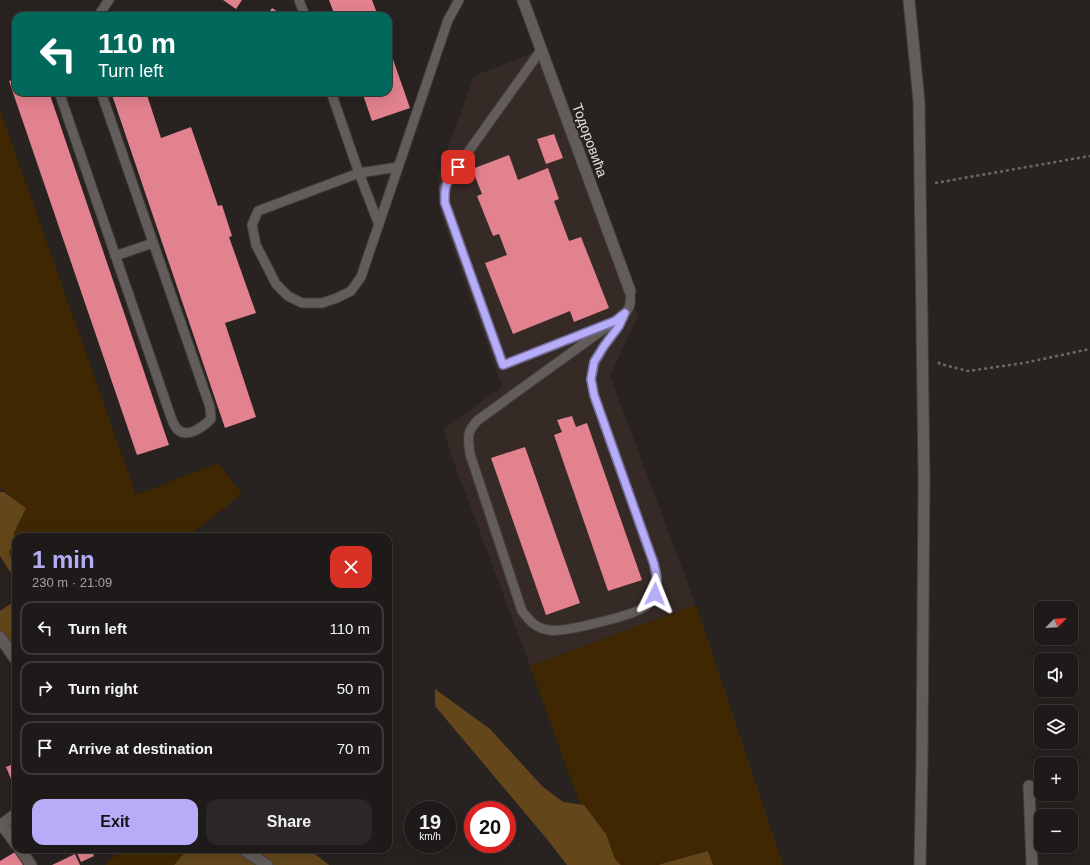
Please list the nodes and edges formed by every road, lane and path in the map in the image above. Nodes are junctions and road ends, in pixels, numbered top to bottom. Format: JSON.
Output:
{"nodes":[{"id":1,"x":109,"y":0,"type":"edge"},
{"id":2,"x":299,"y":0,"type":"edge"},
{"id":3,"x":459,"y":0,"type":"edge"},
{"id":4,"x":523,"y":0,"type":"edge"},
{"id":5,"x":909,"y":0,"type":"edge"},
{"id":6,"x":101,"y":12,"type":"edge"},
{"id":7,"x":304,"y":12,"type":"edge"},
{"id":8,"x":541,"y":50,"type":"junction"},
{"id":9,"x":60,"y":96,"type":"edge"},
{"id":10,"x":102,"y":96,"type":"edge"},
{"id":11,"x":332,"y":96,"type":"edge"},
{"id":12,"x":1090,"y":156,"type":"edge"},
{"id":13,"x":398,"y":167,"type":"junction"},
{"id":14,"x":359,"y":173,"type":"junction"},
{"id":15,"x":920,"y":186,"type":"junction"},
{"id":16,"x":379,"y":225,"type":"junction"},
{"id":17,"x":153,"y":243,"type":"junction"},
{"id":18,"x":115,"y":256,"type":"junction"},
{"id":19,"x":630,"y":291,"type":"joint"},
{"id":20,"x":625,"y":313,"type":"junction"},
{"id":21,"x":615,"y":321,"type":"junction"},
{"id":22,"x":922,"y":341,"type":"junction"},
{"id":23,"x":1090,"y":349,"type":"edge"},
{"id":24,"x":0,"y":637,"type":"edge"},
{"id":25,"x":12,"y":654,"type":"edge"},
{"id":26,"x":1028,"y":786,"type":"dead end"},
{"id":27,"x":12,"y":817,"type":"edge"},
{"id":28,"x":1,"y":825,"type":"edge"},
{"id":29,"x":12,"y":839,"type":"edge"},
{"id":30,"x":23,"y":853,"type":"edge"},
{"id":31,"x":248,"y":853,"type":"edge"},
{"id":32,"x":31,"y":865,"type":"edge"},
{"id":33,"x":267,"y":865,"type":"edge"},
{"id":34,"x":920,"y":865,"type":"edge"},
{"id":35,"x":1032,"y":865,"type":"edge"}],
"edges":[{"from":1,"to":6,"type":"lane"},
{"from":2,"to":7,"type":"lane"},
{"from":3,"to":13,"type":"lane"},
{"from":4,"to":8,"type":"street","name":"Тодоровића"},
{"from":5,"to":15,"type":"street"},
{"from":8,"to":19,"type":"street","name":"Тодоровића"},
{"from":8,"to":21,"type":"lane"},
{"from":9,"to":18,"type":"lane"},
{"from":10,"to":17,"type":"lane"},
{"from":11,"to":14,"type":"lane"},
{"from":12,"to":15,"type":"path"},
{"from":13,"to":14,"type":"lane"},
{"from":13,"to":16,"type":"lane"},
{"from":14,"to":16,"type":"lane"},
{"from":14,"to":16,"type":"lane"},
{"from":15,"to":22,"type":"street"},
{"from":17,"to":18,"type":"lane"},
{"from":17,"to":18,"type":"lane"},
{"from":19,"to":20,"type":"lane"},
{"from":20,"to":21,"type":"lane"},
{"from":20,"to":21,"type":"lane"},
{"from":22,"to":23,"type":"path"},
{"from":22,"to":34,"type":"street"},
{"from":24,"to":25,"type":"street"},
{"from":26,"to":35,"type":"street"},
{"from":27,"to":28,"type":"street"},
{"from":28,"to":29,"type":"street"},
{"from":30,"to":32,"type":"street"},
{"from":31,"to":33,"type":"street"}]}
